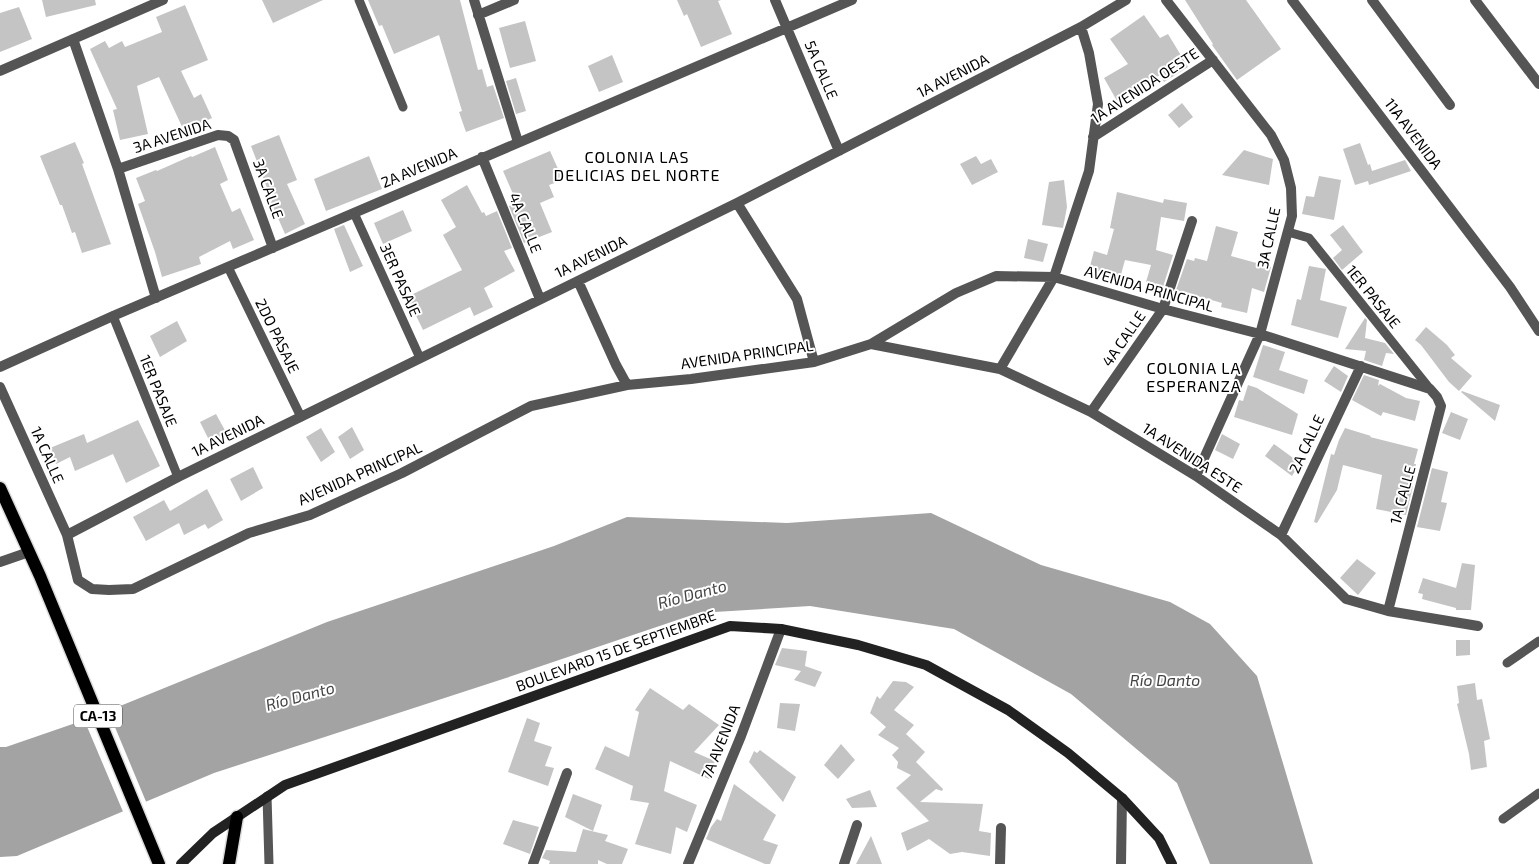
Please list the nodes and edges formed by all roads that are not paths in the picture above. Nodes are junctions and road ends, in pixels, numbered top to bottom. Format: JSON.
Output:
{"nodes":[{"id":1,"x":163,"y":0,"type":"edge"},
{"id":2,"x":360,"y":0,"type":"edge"},
{"id":3,"x":474,"y":0,"type":"edge"},
{"id":4,"x":514,"y":0,"type":"edge"},
{"id":5,"x":775,"y":0,"type":"edge"},
{"id":6,"x":852,"y":0,"type":"edge"},
{"id":7,"x":1126,"y":0,"type":"edge"},
{"id":8,"x":1166,"y":0,"type":"edge"},
{"id":9,"x":1292,"y":0,"type":"edge"},
{"id":10,"x":1372,"y":0,"type":"edge"},
{"id":11,"x":1475,"y":0,"type":"edge"},
{"id":12,"x":1110,"y":5,"type":"edge"},
{"id":13,"x":478,"y":15,"type":"junction"},
{"id":14,"x":787,"y":27,"type":"junction"},
{"id":15,"x":1081,"y":27,"type":"junction"},
{"id":16,"x":73,"y":38,"type":"junction"},
{"id":17,"x":1213,"y":60,"type":"junction"},
{"id":18,"x":0,"y":71,"type":"edge"},
{"id":19,"x":1539,"y":84,"type":"edge"},
{"id":20,"x":1450,"y":105,"type":"dead end"},
{"id":21,"x":403,"y":107,"type":"dead end"},
{"id":22,"x":1094,"y":137,"type":"junction"},
{"id":23,"x":234,"y":140,"type":"joint"},
{"id":24,"x":518,"y":142,"type":"junction"},
{"id":25,"x":839,"y":151,"type":"junction"},
{"id":26,"x":482,"y":157,"type":"junction"},
{"id":27,"x":118,"y":169,"type":"junction"},
{"id":28,"x":737,"y":203,"type":"junction"},
{"id":29,"x":354,"y":213,"type":"junction"},
{"id":30,"x":1192,"y":221,"type":"dead end"},
{"id":31,"x":1288,"y":232,"type":"junction"},
{"id":32,"x":273,"y":248,"type":"junction"},
{"id":33,"x":228,"y":267,"type":"junction"},
{"id":34,"x":1054,"y":277,"type":"junction"},
{"id":35,"x":578,"y":280,"type":"junction"},
{"id":36,"x":156,"y":298,"type":"junction"},
{"id":37,"x":540,"y":299,"type":"junction"},
{"id":38,"x":1163,"y":310,"type":"junction"},
{"id":39,"x":113,"y":316,"type":"junction"},
{"id":40,"x":1539,"y":331,"type":"edge"},
{"id":41,"x":1260,"y":334,"type":"junction"},
{"id":42,"x":871,"y":344,"type":"junction"},
{"id":43,"x":420,"y":358,"type":"junction"},
{"id":44,"x":814,"y":362,"type":"junction"},
{"id":45,"x":1361,"y":366,"type":"junction"},
{"id":46,"x":0,"y":367,"type":"edge"},
{"id":47,"x":1000,"y":368,"type":"junction"},
{"id":48,"x":628,"y":385,"type":"junction"},
{"id":49,"x":0,"y":387,"type":"edge"},
{"id":50,"x":1430,"y":389,"type":"junction"},
{"id":51,"x":1091,"y":412,"type":"junction"},
{"id":52,"x":300,"y":417,"type":"junction"},
{"id":53,"x":1196,"y":476,"type":"junction"},
{"id":54,"x":178,"y":477,"type":"junction"},
{"id":55,"x":0,"y":488,"type":"edge"},
{"id":56,"x":66,"y":535,"type":"junction"},
{"id":57,"x":1280,"y":535,"type":"junction"},
{"id":58,"x":28,"y":552,"type":"junction"},
{"id":59,"x":0,"y":562,"type":"edge"},
{"id":60,"x":78,"y":580,"type":"joint"},
{"id":61,"x":1388,"y":611,"type":"junction"},
{"id":62,"x":1478,"y":626,"type":"dead end"},
{"id":63,"x":781,"y":629,"type":"junction"},
{"id":64,"x":1539,"y":641,"type":"edge"},
{"id":65,"x":1507,"y":663,"type":"dead end"},
{"id":66,"x":567,"y":773,"type":"dead end"},
{"id":67,"x":1539,"y":793,"type":"edge"},
{"id":68,"x":267,"y":796,"type":"junction"},
{"id":69,"x":1122,"y":798,"type":"junction"},
{"id":70,"x":237,"y":816,"type":"junction"},
{"id":71,"x":1503,"y":819,"type":"dead end"},
{"id":72,"x":857,"y":825,"type":"dead end"},
{"id":73,"x":1001,"y":828,"type":"dead end"},
{"id":74,"x":158,"y":860,"type":"edge"},
{"id":75,"x":181,"y":864,"type":"edge"},
{"id":76,"x":229,"y":864,"type":"edge"},
{"id":77,"x":269,"y":864,"type":"edge"},
{"id":78,"x":533,"y":864,"type":"edge"},
{"id":79,"x":688,"y":864,"type":"edge"},
{"id":80,"x":844,"y":864,"type":"edge"},
{"id":81,"x":1000,"y":864,"type":"edge"},
{"id":82,"x":1121,"y":864,"type":"edge"},
{"id":83,"x":1172,"y":864,"type":"edge"}],
"edges":[{"from":1,"to":16,"type":"street"},
{"from":2,"to":21,"type":"lane"},
{"from":3,"to":13,"type":"street"},
{"from":4,"to":13,"type":"street"},
{"from":5,"to":14,"type":"street","name":"5A CALLE"},
{"from":6,"to":14,"type":"street","name":"2A AVENIDA"},
{"from":7,"to":12,"type":"street","name":"1A AVENIDA"},
{"from":8,"to":17,"type":"street","name":"3A CALLE"},
{"from":9,"to":40,"type":"street","name":"11A AVENIDA"},
{"from":10,"to":20,"type":"street"},
{"from":11,"to":19,"type":"street"},
{"from":12,"to":15,"type":"street","name":"1A AVENIDA"},
{"from":13,"to":24,"type":"street"},
{"from":14,"to":24,"type":"street","name":"2A AVENIDA"},
{"from":14,"to":25,"type":"street","name":"5A CALLE"},
{"from":15,"to":22,"type":"street"},
{"from":15,"to":25,"type":"street","name":"1A AVENIDA"},
{"from":16,"to":18,"type":"street"},
{"from":16,"to":27,"type":"street"},
{"from":17,"to":22,"type":"street","name":"1A AVENIDA OESTE"},
{"from":17,"to":31,"type":"street","name":"3A CALLE"},
{"from":22,"to":34,"type":"street"},
{"from":23,"to":27,"type":"street","name":"3A AVENIDA"},
{"from":23,"to":32,"type":"street","name":"3A CALLE"},
{"from":24,"to":26,"type":"street","name":"2A AVENIDA"},
{"from":25,"to":28,"type":"street","name":"1A AVENIDA"},
{"from":26,"to":29,"type":"street","name":"2A AVENIDA"},
{"from":26,"to":37,"type":"street","name":"4A CALLE"},
{"from":27,"to":36,"type":"street"},
{"from":28,"to":35,"type":"street","name":"1A AVENIDA"},
{"from":28,"to":44,"type":"street"},
{"from":29,"to":32,"type":"street","name":"2A AVENIDA"},
{"from":29,"to":43,"type":"lane","name":"3ER PASAJE"},
{"from":30,"to":38,"type":"street","name":"4A CALLE"},
{"from":31,"to":41,"type":"street","name":"3A CALLE"},
{"from":31,"to":50,"type":"lane","name":"1ER PASAJE"},
{"from":32,"to":33,"type":"street","name":"2A AVENIDA"},
{"from":33,"to":36,"type":"street","name":"2A AVENIDA"},
{"from":33,"to":52,"type":"lane","name":"2DO PASAJE"},
{"from":34,"to":38,"type":"street","name":"AVENIDA PRINCIPAL"},
{"from":34,"to":42,"type":"street","name":"AVENIDA PRINCIPAL"},
{"from":34,"to":47,"type":"street"},
{"from":35,"to":37,"type":"street","name":"1A AVENIDA"},
{"from":35,"to":48,"type":"street"},
{"from":36,"to":39,"type":"street","name":"2A AVENIDA"},
{"from":37,"to":43,"type":"street","name":"1A AVENIDA"},
{"from":38,"to":41,"type":"street","name":"AVENIDA PRINCIPAL"},
{"from":38,"to":51,"type":"street","name":"4A CALLE"},
{"from":39,"to":46,"type":"street","name":"2A AVENIDA"},
{"from":39,"to":54,"type":"lane","name":"1ER PASAJE"},
{"from":41,"to":45,"type":"street","name":"AVENIDA PRINCIPAL"},
{"from":41,"to":53,"type":"street","name":"3A CALLE"},
{"from":42,"to":44,"type":"street","name":"AVENIDA PRINCIPAL"},
{"from":42,"to":47,"type":"street","name":"1A AVENIDA ESTE"},
{"from":43,"to":52,"type":"street","name":"1A AVENIDA"},
{"from":44,"to":48,"type":"street","name":"AVENIDA PRINCIPAL"},
{"from":45,"to":50,"type":"street","name":"AVENIDA PRINCIPAL"},
{"from":45,"to":57,"type":"street","name":"2A CALLE"},
{"from":47,"to":51,"type":"street","name":"1A AVENIDA ESTE"},
{"from":48,"to":60,"type":"street","name":"AVENIDA PRINCIPAL"},
{"from":49,"to":56,"type":"street","name":"1A CALLE"},
{"from":50,"to":61,"type":"street","name":"1A CALLE"},
{"from":51,"to":53,"type":"street","name":"1A AVENIDA ESTE"},
{"from":52,"to":54,"type":"street","name":"1A AVENIDA"},
{"from":53,"to":57,"type":"street","name":"1A AVENIDA ESTE"},
{"from":54,"to":56,"type":"street","name":"1A AVENIDA"},
{"from":55,"to":58,"type":"main road","number":"CA-13"},
{"from":56,"to":60,"type":"street","name":"1A CALLE"},
{"from":57,"to":61,"type":"street","name":"1A AVENIDA ESTE"},
{"from":58,"to":59,"type":"street"},
{"from":58,"to":74,"type":"main road","number":"CA-13"},
{"from":61,"to":62,"type":"street","name":"1A AVENIDA ESTE"},
{"from":63,"to":68,"type":"street","name":"BOULEVARD 15 DE SEPTIEMBRE"},
{"from":63,"to":69,"type":"street","name":"BOULEVARD 15 DE SEPTIEMBRE"},
{"from":63,"to":79,"type":"street","name":"7A AVENIDA"},
{"from":64,"to":65,"type":"lane"},
{"from":66,"to":78,"type":"street"},
{"from":67,"to":71,"type":"lane"},
{"from":68,"to":70,"type":"street","name":"BOULEVARD 15 DE SEPTIEMBRE"},
{"from":68,"to":77,"type":"lane"},
{"from":69,"to":82,"type":"street"},
{"from":69,"to":83,"type":"street","name":"BOULEVARD 15 DE SEPTIEMBRE"},
{"from":70,"to":75,"type":"street","name":"BOULEVARD 15 DE SEPTIEMBRE"},
{"from":70,"to":76,"type":"main road"},
{"from":72,"to":80,"type":"street"},
{"from":73,"to":81,"type":"street"}]}
